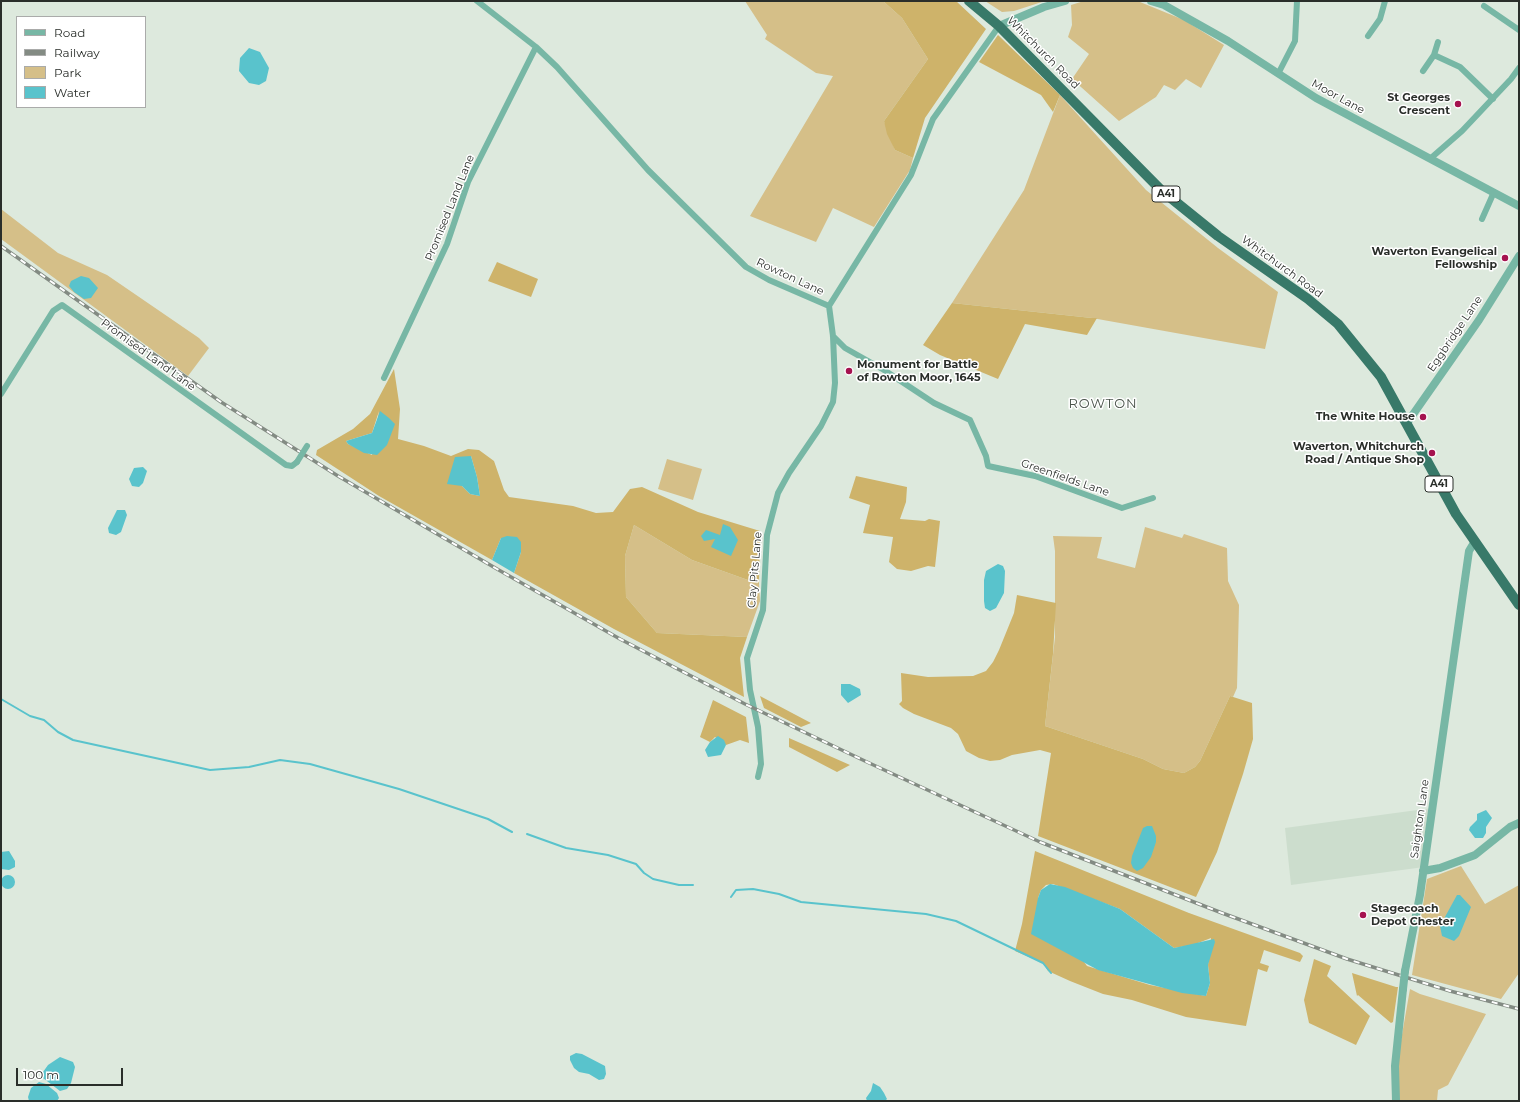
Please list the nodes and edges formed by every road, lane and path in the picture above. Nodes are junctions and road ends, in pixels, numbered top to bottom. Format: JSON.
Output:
{"nodes":[{"id":1,"x":477,"y":1,"type":"edge"},
{"id":2,"x":968,"y":1,"type":"edge"},
{"id":3,"x":1065,"y":1,"type":"edge"},
{"id":4,"x":1151,"y":1,"type":"edge"},
{"id":5,"x":1297,"y":1,"type":"edge"},
{"id":6,"x":1385,"y":1,"type":"edge"},
{"id":7,"x":1165,"y":3,"type":"edge"},
{"id":8,"x":1484,"y":6,"type":"dead end"},
{"id":9,"x":999,"y":26,"type":"junction"},
{"id":10,"x":1519,"y":30,"type":"edge"},
{"id":11,"x":1368,"y":36,"type":"dead end"},
{"id":12,"x":1438,"y":42,"type":"dead end"},
{"id":13,"x":536,"y":47,"type":"junction"},
{"id":14,"x":1434,"y":55,"type":"junction"},
{"id":15,"x":1519,"y":68,"type":"edge"},
{"id":16,"x":1423,"y":71,"type":"dead end"},
{"id":17,"x":1278,"y":74,"type":"junction"},
{"id":18,"x":1493,"y":99,"type":"junction"},
{"id":19,"x":1431,"y":158,"type":"junction"},
{"id":20,"x":1494,"y":192,"type":"junction"},
{"id":21,"x":1519,"y":206,"type":"edge"},
{"id":22,"x":1482,"y":219,"type":"dead end"},
{"id":23,"x":1519,"y":256,"type":"edge"},
{"id":24,"x":829,"y":306,"type":"junction"},
{"id":25,"x":833,"y":336,"type":"junction"},
{"id":26,"x":384,"y":378,"type":"dead end"},
{"id":27,"x":1,"y":394,"type":"edge"},
{"id":28,"x":1407,"y":423,"type":"junction"},
{"id":29,"x":307,"y":446,"type":"dead end"},
{"id":30,"x":1153,"y":498,"type":"dead end"},
{"id":31,"x":1475,"y":542,"type":"junction"},
{"id":32,"x":1519,"y":605,"type":"edge"},
{"id":33,"x":758,"y":777,"type":"dead end"},
{"id":34,"x":1519,"y":823,"type":"edge"},
{"id":35,"x":1423,"y":871,"type":"junction"},
{"id":36,"x":1396,"y":1101,"type":"edge"}],
"edges":[{"from":1,"to":13,"type":"street","name":"Rowton Lane"},
{"from":2,"to":9,"type":"highway","name":"Whitchurch Road","number":"A41"},
{"from":3,"to":9,"type":"street"},
{"from":4,"to":7,"type":"street","name":"Moor Lane"},
{"from":5,"to":17,"type":"street"},
{"from":6,"to":11,"type":"street"},
{"from":7,"to":17,"type":"street","name":"Moor Lane"},
{"from":8,"to":10,"type":"street"},
{"from":9,"to":24,"type":"street","name":"Rowton Lane"},
{"from":9,"to":28,"type":"highway","name":"Whitchurch Road","number":"A41"},
{"from":12,"to":14,"type":"street"},
{"from":13,"to":24,"type":"street","name":"Rowton Lane"},
{"from":13,"to":26,"type":"street","name":"Promised Land Lane"},
{"from":14,"to":16,"type":"street"},
{"from":14,"to":18,"type":"street"},
{"from":15,"to":18,"type":"street"},
{"from":17,"to":19,"type":"street","name":"Moor Lane"},
{"from":18,"to":19,"type":"street"},
{"from":19,"to":20,"type":"street","name":"Moor Lane"},
{"from":20,"to":21,"type":"street","name":"Moor Lane"},
{"from":20,"to":22,"type":"street"},
{"from":23,"to":28,"type":"street","name":"Eggbridge Lane"},
{"from":24,"to":25,"type":"street","name":"Clay Pits Lane"},
{"from":25,"to":30,"type":"street","name":"Greenfields Lane"},
{"from":25,"to":33,"type":"street","name":"Clay Pits Lane"},
{"from":27,"to":29,"type":"street","name":"Promised Land Lane","bridge":true},
{"from":28,"to":31,"type":"highway","name":"Whitchurch Road","number":"A41"},
{"from":31,"to":32,"type":"highway","name":"Whitchurch Road","number":"A41"},
{"from":31,"to":35,"type":"street","name":"Saighton Lane"},
{"from":34,"to":35,"type":"street"},
{"from":35,"to":36,"type":"street","name":"Saighton Lane","bridge":true}]}
